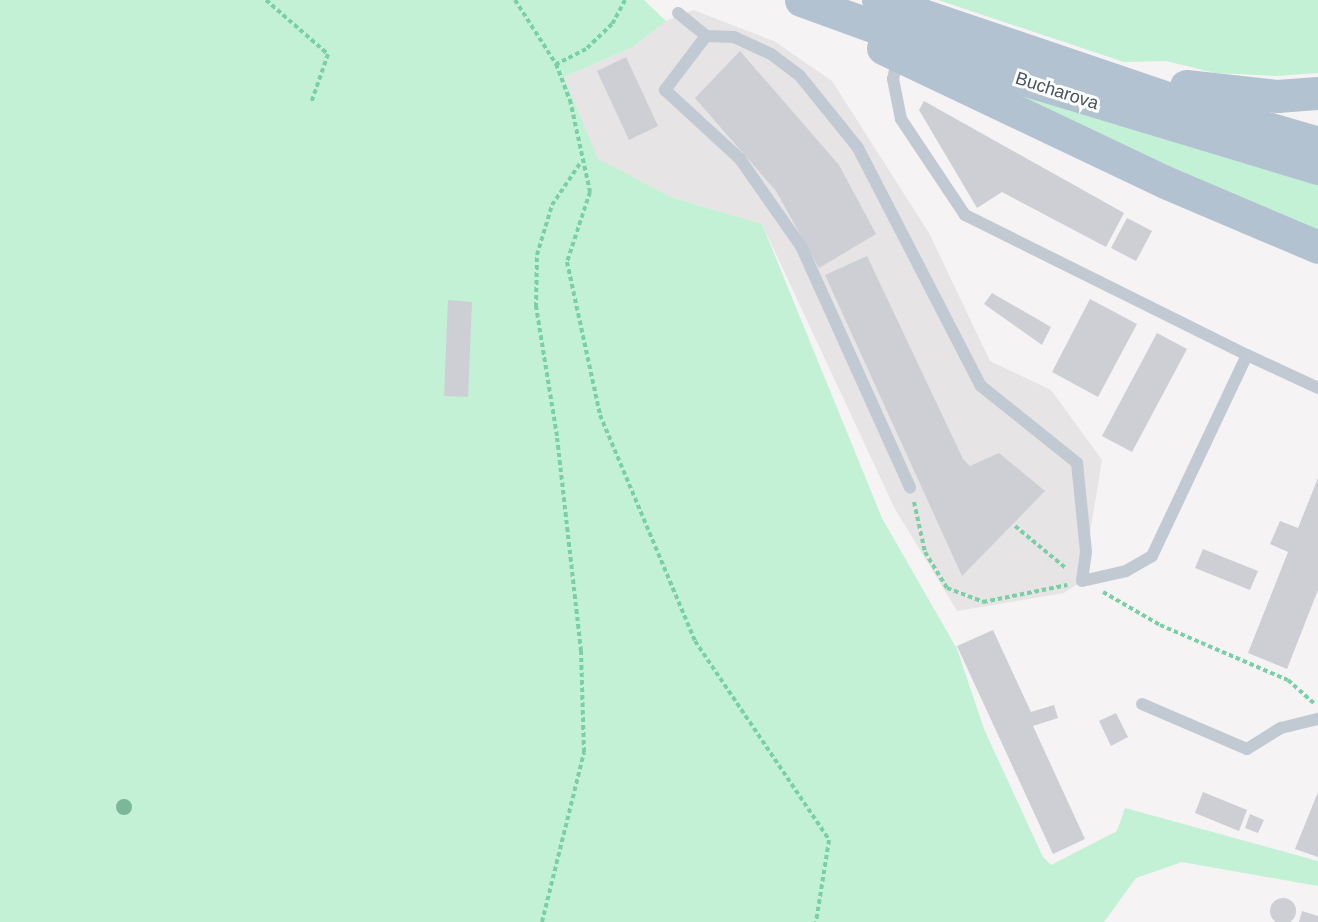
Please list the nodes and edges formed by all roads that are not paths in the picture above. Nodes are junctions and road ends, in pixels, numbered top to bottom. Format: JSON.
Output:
{"nodes":[{"id":1,"x":878,"y":0,"type":"edge"},
{"id":2,"x":815,"y":6,"type":"edge"},
{"id":3,"x":678,"y":13,"type":"dead end"},
{"id":4,"x":706,"y":36,"type":"junction"},
{"id":5,"x":898,"y":58,"type":"junction"},
{"id":6,"x":1122,"y":82,"type":"junction"},
{"id":7,"x":1318,"y":93,"type":"edge"},
{"id":8,"x":1318,"y":143,"type":"edge"},
{"id":9,"x":1318,"y":168,"type":"edge"},
{"id":10,"x":1318,"y":247,"type":"edge"},
{"id":11,"x":1247,"y":355,"type":"junction"},
{"id":12,"x":1318,"y":388,"type":"edge"},
{"id":13,"x":910,"y":487,"type":"road end"},
{"id":14,"x":1142,"y":704,"type":"dead end"},
{"id":15,"x":1318,"y":719,"type":"edge"}],
"edges":[{"from":1,"to":6,"type":"main road","name":"Bucharova"},
{"from":2,"to":5,"type":"main road"},
{"from":2,"to":9,"type":"main road","name":"Bucharova"},
{"from":3,"to":4,"type":"lane"},
{"from":4,"to":11,"type":"lane"},
{"from":4,"to":13,"type":"lane"},
{"from":5,"to":10,"type":"main road"},
{"from":5,"to":11,"type":"lane"},
{"from":6,"to":7,"type":"main road"},
{"from":6,"to":8,"type":"main road","name":"Bucharova"},
{"from":11,"to":12,"type":"lane"},
{"from":14,"to":15,"type":"lane"}]}
